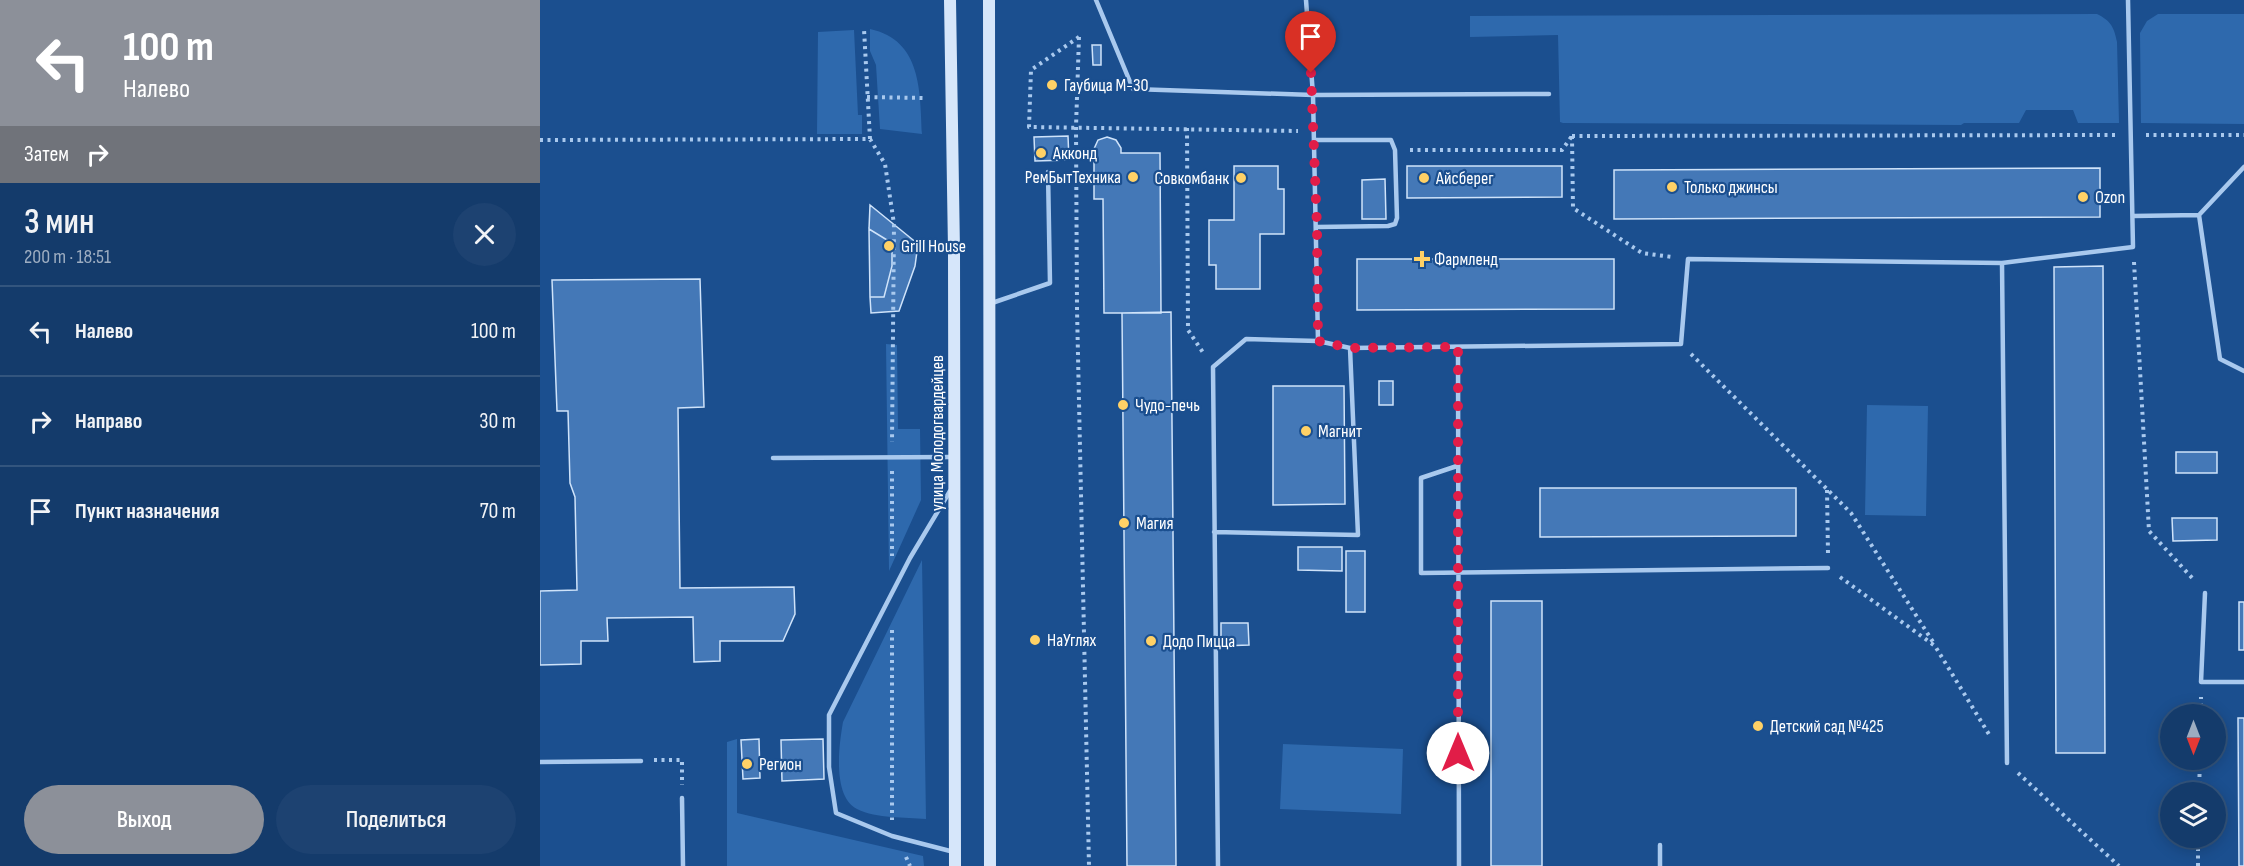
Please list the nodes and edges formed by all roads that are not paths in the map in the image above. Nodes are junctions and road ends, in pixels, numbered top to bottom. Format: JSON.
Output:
{"nodes":[{"id":1,"x":950,"y":0,"type":"edge"},
{"id":2,"x":989,"y":0,"type":"edge"},
{"id":3,"x":1096,"y":0,"type":"edge"},
{"id":4,"x":1306,"y":0,"type":"edge"},
{"id":5,"x":2128,"y":0,"type":"edge"},
{"id":6,"x":1549,"y":94,"type":"dead end"},
{"id":7,"x":1313,"y":95,"type":"junction"},
{"id":8,"x":1314,"y":140,"type":"junction"},
{"id":9,"x":2244,"y":167,"type":"edge"},
{"id":10,"x":1048,"y":172,"type":"dead end"},
{"id":11,"x":2199,"y":215,"type":"junction"},
{"id":12,"x":2133,"y":216,"type":"junction"},
{"id":13,"x":1317,"y":227,"type":"junction"},
{"id":14,"x":2002,"y":263,"type":"junction"},
{"id":15,"x":989,"y":304,"type":"junction"},
{"id":16,"x":1318,"y":341,"type":"junction"},
{"id":17,"x":1458,"y":347,"type":"junction"},
{"id":18,"x":1350,"y":348,"type":"junction"},
{"id":19,"x":2244,"y":371,"type":"edge"},
{"id":20,"x":955,"y":457,"type":"junction"},
{"id":21,"x":773,"y":458,"type":"dead end"},
{"id":22,"x":1457,"y":466,"type":"junction"},
{"id":23,"x":955,"y":483,"type":"junction"},
{"id":24,"x":1214,"y":532,"type":"junction"},
{"id":25,"x":1828,"y":568,"type":"road end"},
{"id":26,"x":1458,"y":573,"type":"junction"},
{"id":27,"x":2205,"y":593,"type":"road end"},
{"id":28,"x":2244,"y":682,"type":"edge"},
{"id":29,"x":641,"y":761,"type":"road end"},
{"id":30,"x":540,"y":762,"type":"edge"},
{"id":31,"x":2007,"y":763,"type":"road end"},
{"id":32,"x":682,"y":798,"type":"road end"},
{"id":33,"x":1660,"y":846,"type":"dead end"},
{"id":34,"x":955,"y":852,"type":"junction"},
{"id":35,"x":682,"y":866,"type":"edge"},
{"id":36,"x":955,"y":866,"type":"edge"},
{"id":37,"x":990,"y":866,"type":"edge"},
{"id":38,"x":1218,"y":866,"type":"edge"},
{"id":39,"x":1459,"y":866,"type":"edge"},
{"id":40,"x":1660,"y":866,"type":"edge"}],
"edges":[{"from":1,"to":20,"type":"main road","name":"улица Молодогвардейцев"},
{"from":2,"to":15,"type":"main road"},
{"from":3,"to":7,"type":"lane"},
{"from":4,"to":7,"type":"lane"},
{"from":5,"to":12,"type":"lane"},
{"from":6,"to":7,"type":"lane"},
{"from":7,"to":8,"type":"lane"},
{"from":8,"to":13,"type":"lane"},
{"from":8,"to":13,"type":"lane"},
{"from":9,"to":11,"type":"lane"},
{"from":10,"to":15,"type":"lane"},
{"from":11,"to":12,"type":"lane"},
{"from":11,"to":19,"type":"lane"},
{"from":12,"to":14,"type":"lane"},
{"from":13,"to":16,"type":"lane"},
{"from":14,"to":17,"type":"lane"},
{"from":14,"to":31,"type":"lane"},
{"from":15,"to":37,"type":"main road"},
{"from":16,"to":18,"type":"lane"},
{"from":16,"to":24,"type":"lane"},
{"from":17,"to":18,"type":"lane"},
{"from":17,"to":22,"type":"lane"},
{"from":18,"to":24,"type":"lane"},
{"from":20,"to":21,"type":"lane"},
{"from":20,"to":23,"type":"main road","name":"улица Молодогвардейцев"},
{"from":22,"to":26,"type":"lane"},
{"from":22,"to":26,"type":"lane"},
{"from":23,"to":34,"type":"main road","name":"улица Молодогвардейцев"},
{"from":23,"to":34,"type":"lane"},
{"from":24,"to":38,"type":"lane"},
{"from":25,"to":26,"type":"lane"},
{"from":26,"to":39,"type":"lane"},
{"from":27,"to":28,"type":"lane"},
{"from":29,"to":30,"type":"lane"},
{"from":32,"to":35,"type":"lane"},
{"from":33,"to":40,"type":"lane"},
{"from":34,"to":36,"type":"main road","name":"улица Молодогвардейцев"}]}
